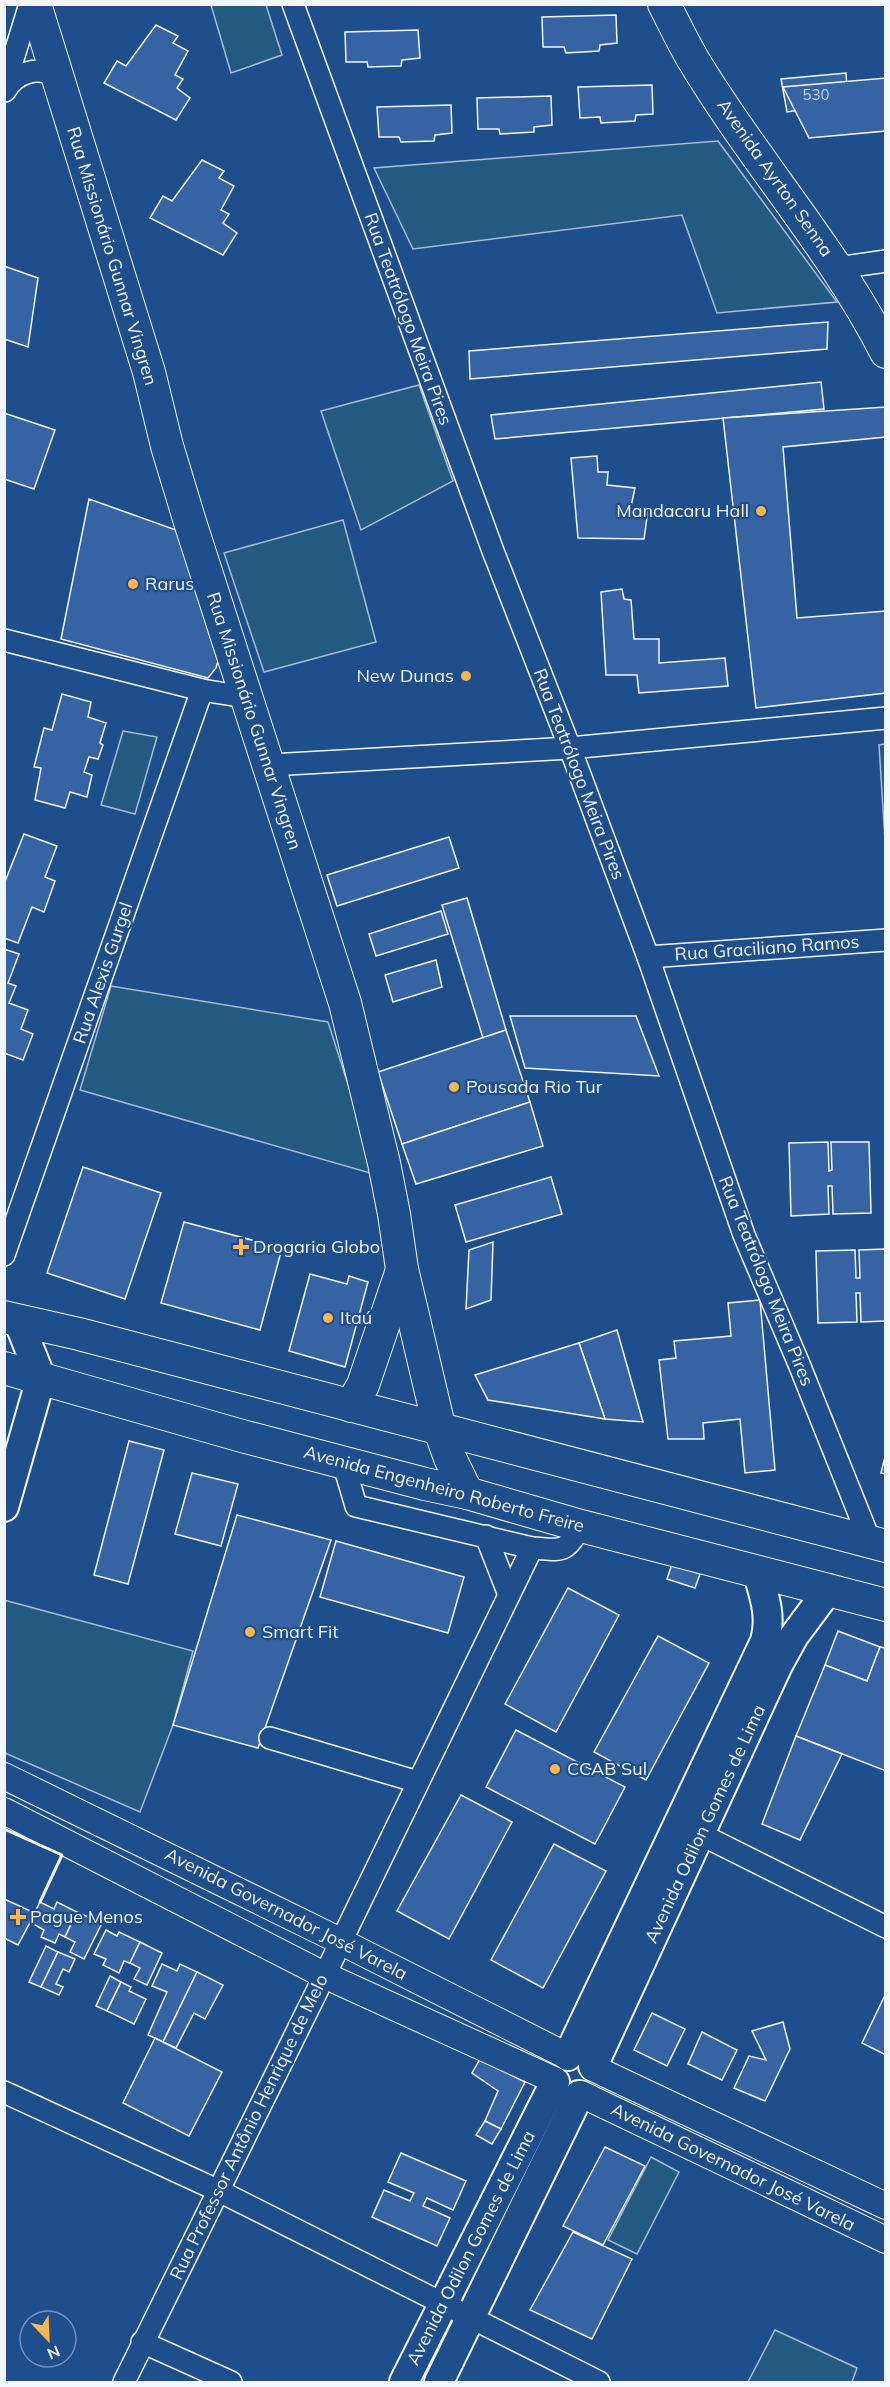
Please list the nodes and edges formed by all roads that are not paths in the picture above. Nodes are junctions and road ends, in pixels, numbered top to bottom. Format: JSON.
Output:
{"nodes":[{"id":1,"x":33,"y":4,"type":"edge"},
{"id":2,"x":293,"y":4,"type":"edge"},
{"id":3,"x":664,"y":4,"type":"edge"},
{"id":4,"x":57,"y":78,"type":"junction"},
{"id":5,"x":4,"y":90,"type":"edge"},
{"id":6,"x":885,"y":261,"type":"edge"},
{"id":7,"x":837,"y":268,"type":"junction"},
{"id":8,"x":885,"y":352,"type":"edge"},
{"id":9,"x":4,"y":640,"type":"edge"},
{"id":10,"x":202,"y":690,"type":"junction"},
{"id":11,"x":245,"y":697,"type":"junction"},
{"id":12,"x":885,"y":718,"type":"edge"},
{"id":13,"x":570,"y":748,"type":"junction"},
{"id":14,"x":270,"y":765,"type":"junction"},
{"id":15,"x":885,"y":940,"type":"edge"},
{"id":16,"x":648,"y":957,"type":"junction"},
{"id":17,"x":4,"y":1256,"type":"edge"},
{"id":18,"x":402,"y":1269,"type":"junction"},
{"id":19,"x":11,"y":1319,"type":"edge"},
{"id":20,"x":4,"y":1368,"type":"edge"},
{"id":21,"x":41,"y":1378,"type":"junction"},
{"id":22,"x":351,"y":1406,"type":"junction"},
{"id":23,"x":440,"y":1430,"type":"junction"},
{"id":24,"x":344,"y":1462,"type":"junction"},
{"id":25,"x":467,"y":1493,"type":"junction"},
{"id":26,"x":4,"y":1507,"type":"edge"},
{"id":27,"x":581,"y":1526,"type":"junction"},
{"id":28,"x":486,"y":1536,"type":"junction"},
{"id":29,"x":878,"y":1544,"type":"edge"},
{"id":30,"x":532,"y":1548,"type":"junction"},
{"id":31,"x":757,"y":1571,"type":"junction"},
{"id":32,"x":829,"y":1588,"type":"junction"},
{"id":33,"x":509,"y":1595,"type":"junction"},
{"id":34,"x":885,"y":1605,"type":"edge"},
{"id":35,"x":270,"y":1738,"type":"dead end"},
{"id":36,"x":4,"y":1776,"type":"edge"},
{"id":37,"x":418,"y":1782,"type":"junction"},
{"id":38,"x":40,"y":1792,"type":"junction"},
{"id":39,"x":16,"y":1816,"type":"edge"},
{"id":40,"x":700,"y":1834,"type":"junction"},
{"id":41,"x":885,"y":1927,"type":"edge"},
{"id":42,"x":341,"y":1942,"type":"junction"},
{"id":43,"x":324,"y":1975,"type":"junction"},
{"id":44,"x":574,"y":2075,"type":"junction"},
{"id":45,"x":4,"y":2092,"type":"edge"},
{"id":46,"x":217,"y":2190,"type":"junction"},
{"id":47,"x":885,"y":2206,"type":"edge"},
{"id":48,"x":885,"y":2240,"type":"edge"},
{"id":49,"x":444,"y":2303,"type":"junction"},
{"id":50,"x":471,"y":2317,"type":"junction"},
{"id":51,"x":142,"y":2342,"type":"junction"},
{"id":52,"x":124,"y":2382,"type":"edge"},
{"id":53,"x":231,"y":2382,"type":"edge"},
{"id":54,"x":404,"y":2382,"type":"edge"},
{"id":55,"x":439,"y":2382,"type":"edge"},
{"id":56,"x":599,"y":2382,"type":"edge"}],
"edges":[{"from":1,"to":4,"type":"main road","name":"Rua Missionário Gunnar Vingren"},
{"from":1,"to":5,"type":"street"},
{"from":2,"to":13,"type":"street","name":"Rua Teatrólogo Meira Pires"},
{"from":3,"to":7,"type":"main road","name":"Avenida Ayrton Senna"},
{"from":4,"to":5,"type":"street"},
{"from":4,"to":11,"type":"main road","name":"Rua Missionário Gunnar Vingren"},
{"from":6,"to":7,"type":"street"},
{"from":7,"to":8,"type":"main road","name":"Avenida Ayrton Senna"},
{"from":9,"to":10,"type":"street"},
{"from":10,"to":11,"type":"street"},
{"from":10,"to":17,"type":"street","name":"Rua Alexis Gurgel"},
{"from":11,"to":14,"type":"main road","name":"Rua Missionário Gunnar Vingren"},
{"from":12,"to":13,"type":"street"},
{"from":13,"to":14,"type":"street"},
{"from":13,"to":16,"type":"street","name":"Rua Teatrólogo Meira Pires"},
{"from":14,"to":18,"type":"main road","name":"Rua Missionário Gunnar Vingren"},
{"from":15,"to":16,"type":"street","name":"Rua Graciliano Ramos"},
{"from":16,"to":29,"type":"street","name":"Rua Teatrólogo Meira Pires"},
{"from":18,"to":22,"type":"main road","name":"Rua Missionário Gunnar Vingren"},
{"from":18,"to":23,"type":"main road","name":"Rua Missionário Gunnar Vingren"},
{"from":19,"to":21,"type":"main road"},
{"from":19,"to":22,"type":"main road"},
{"from":20,"to":21,"type":"main road","name":"Avenida Engenheiro Roberto Freire"},
{"from":21,"to":24,"type":"main road","name":"Avenida Engenheiro Roberto Freire"},
{"from":21,"to":26,"type":"main road"},
{"from":22,"to":23,"type":"main road"},
{"from":23,"to":25,"type":"main road","name":"Rua Missionário Gunnar Vingren"},
{"from":23,"to":29,"type":"main road"},
{"from":24,"to":25,"type":"main road","name":"Avenida Engenheiro Roberto Freire"},
{"from":24,"to":28,"type":"street"},
{"from":25,"to":27,"type":"main road","name":"Avenida Engenheiro Roberto Freire"},
{"from":27,"to":30,"type":"street"},
{"from":27,"to":31,"type":"main road","name":"Avenida Engenheiro Roberto Freire"},
{"from":28,"to":30,"type":"street"},
{"from":28,"to":33,"type":"street"},
{"from":30,"to":33,"type":"street","name":"Rua Professor Antônio Henrique de Melo"},
{"from":31,"to":32,"type":"main road","name":"Avenida Engenheiro Roberto Freire"},
{"from":31,"to":44,"type":"main road","name":"Avenida Odilon Gomes de Lima"},
{"from":32,"to":34,"type":"main road","name":"Avenida Engenheiro Roberto Freire"},
{"from":32,"to":40,"type":"main road","name":"Avenida Odilon Gomes de Lima"},
{"from":33,"to":37,"type":"street","name":"Rua Professor Antônio Henrique de Melo"},
{"from":35,"to":37,"type":"street"},
{"from":36,"to":38,"type":"street","name":"Avenida Governador José Varela"},
{"from":37,"to":42,"type":"street","name":"Rua Professor Antônio Henrique de Melo"},
{"from":38,"to":39,"type":"street"},
{"from":38,"to":42,"type":"street","name":"Avenida Governador José Varela"},
{"from":39,"to":43,"type":"street","name":"Avenida Governador José Varela"},
{"from":40,"to":41,"type":"street"},
{"from":40,"to":44,"type":"main road","name":"Avenida Odilon Gomes de Lima"},
{"from":42,"to":43,"type":"street","name":"Rua Professor Antônio Henrique de Melo"},
{"from":42,"to":44,"type":"street","name":"Avenida Governador José Varela"},
{"from":43,"to":44,"type":"street","name":"Avenida Governador José Varela"},
{"from":43,"to":46,"type":"street","name":"Rua Professor Antônio Henrique de Melo"},
{"from":44,"to":47,"type":"street","name":"Avenida Governador José Varela"},
{"from":44,"to":48,"type":"street","name":"Avenida Governador José Varela"},
{"from":44,"to":49,"type":"main road","name":"Avenida Odilon Gomes de Lima"},
{"from":44,"to":50,"type":"main road","name":"Avenida Odilon Gomes de Lima"},
{"from":45,"to":46,"type":"street"},
{"from":46,"to":49,"type":"street"},
{"from":46,"to":51,"type":"street","name":"Rua Professor Antônio Henrique de Melo"},
{"from":49,"to":50,"type":"street"},
{"from":49,"to":54,"type":"main road","name":"Avenida Odilon Gomes de Lima"},
{"from":50,"to":55,"type":"main road","name":"Avenida Odilon Gomes de Lima"},
{"from":50,"to":56,"type":"street"},
{"from":51,"to":52,"type":"street","name":"Rua Professor Antônio Henrique de Melo"},
{"from":51,"to":53,"type":"street"}]}
